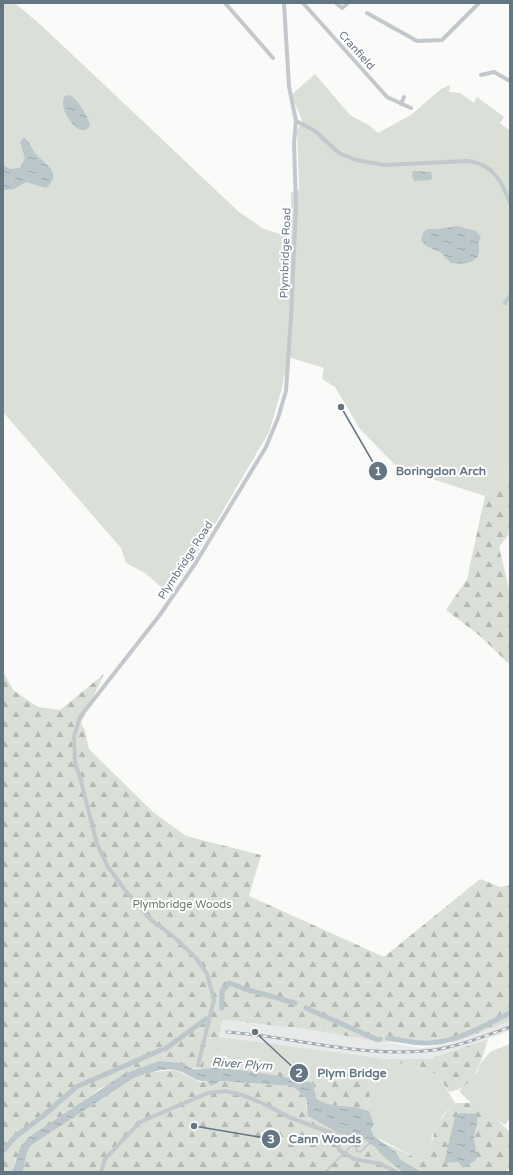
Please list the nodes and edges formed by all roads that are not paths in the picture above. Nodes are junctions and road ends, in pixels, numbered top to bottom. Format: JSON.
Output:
{"nodes":[{"id":1,"x":225,"y":3,"type":"edge"},
{"id":2,"x":284,"y":3,"type":"edge"},
{"id":3,"x":303,"y":3,"type":"edge"},
{"id":4,"x":336,"y":3,"type":"edge"},
{"id":5,"x":348,"y":3,"type":"edge"},
{"id":6,"x":479,"y":3,"type":"edge"},
{"id":7,"x":367,"y":13,"type":"dead end"},
{"id":8,"x":273,"y":58,"type":"dead end"},
{"id":9,"x":481,"y":75,"type":"dead end"},
{"id":10,"x":510,"y":80,"type":"edge"},
{"id":11,"x":404,"y":97,"type":"dead end"},
{"id":12,"x":401,"y":104,"type":"junction"},
{"id":13,"x":412,"y":108,"type":"dead end"},
{"id":14,"x":296,"y":121,"type":"junction"},
{"id":15,"x":510,"y":203,"type":"edge"},
{"id":16,"x":510,"y":296,"type":"edge"},
{"id":17,"x":505,"y":303,"type":"dead end"},
{"id":18,"x":198,"y":1065,"type":"dead end"},
{"id":19,"x":100,"y":1172,"type":"edge"},
{"id":20,"x":396,"y":1172,"type":"edge"}],
"edges":[{"from":1,"to":8,"type":"street"},
{"from":2,"to":14,"type":"street","name":"Plymbridge Road"},
{"from":3,"to":12,"type":"street","name":"Cranfield"},
{"from":4,"to":5,"type":"street"},
{"from":6,"to":7,"type":"street"},
{"from":9,"to":10,"type":"street"},
{"from":11,"to":12,"type":"street"},
{"from":12,"to":13,"type":"street","name":"Cranfield"},
{"from":14,"to":15,"type":"street"},
{"from":14,"to":18,"type":"street","name":"Plymbridge Road"},
{"from":16,"to":17,"type":"street"},
{"from":19,"to":20,"type":"street"}]}
